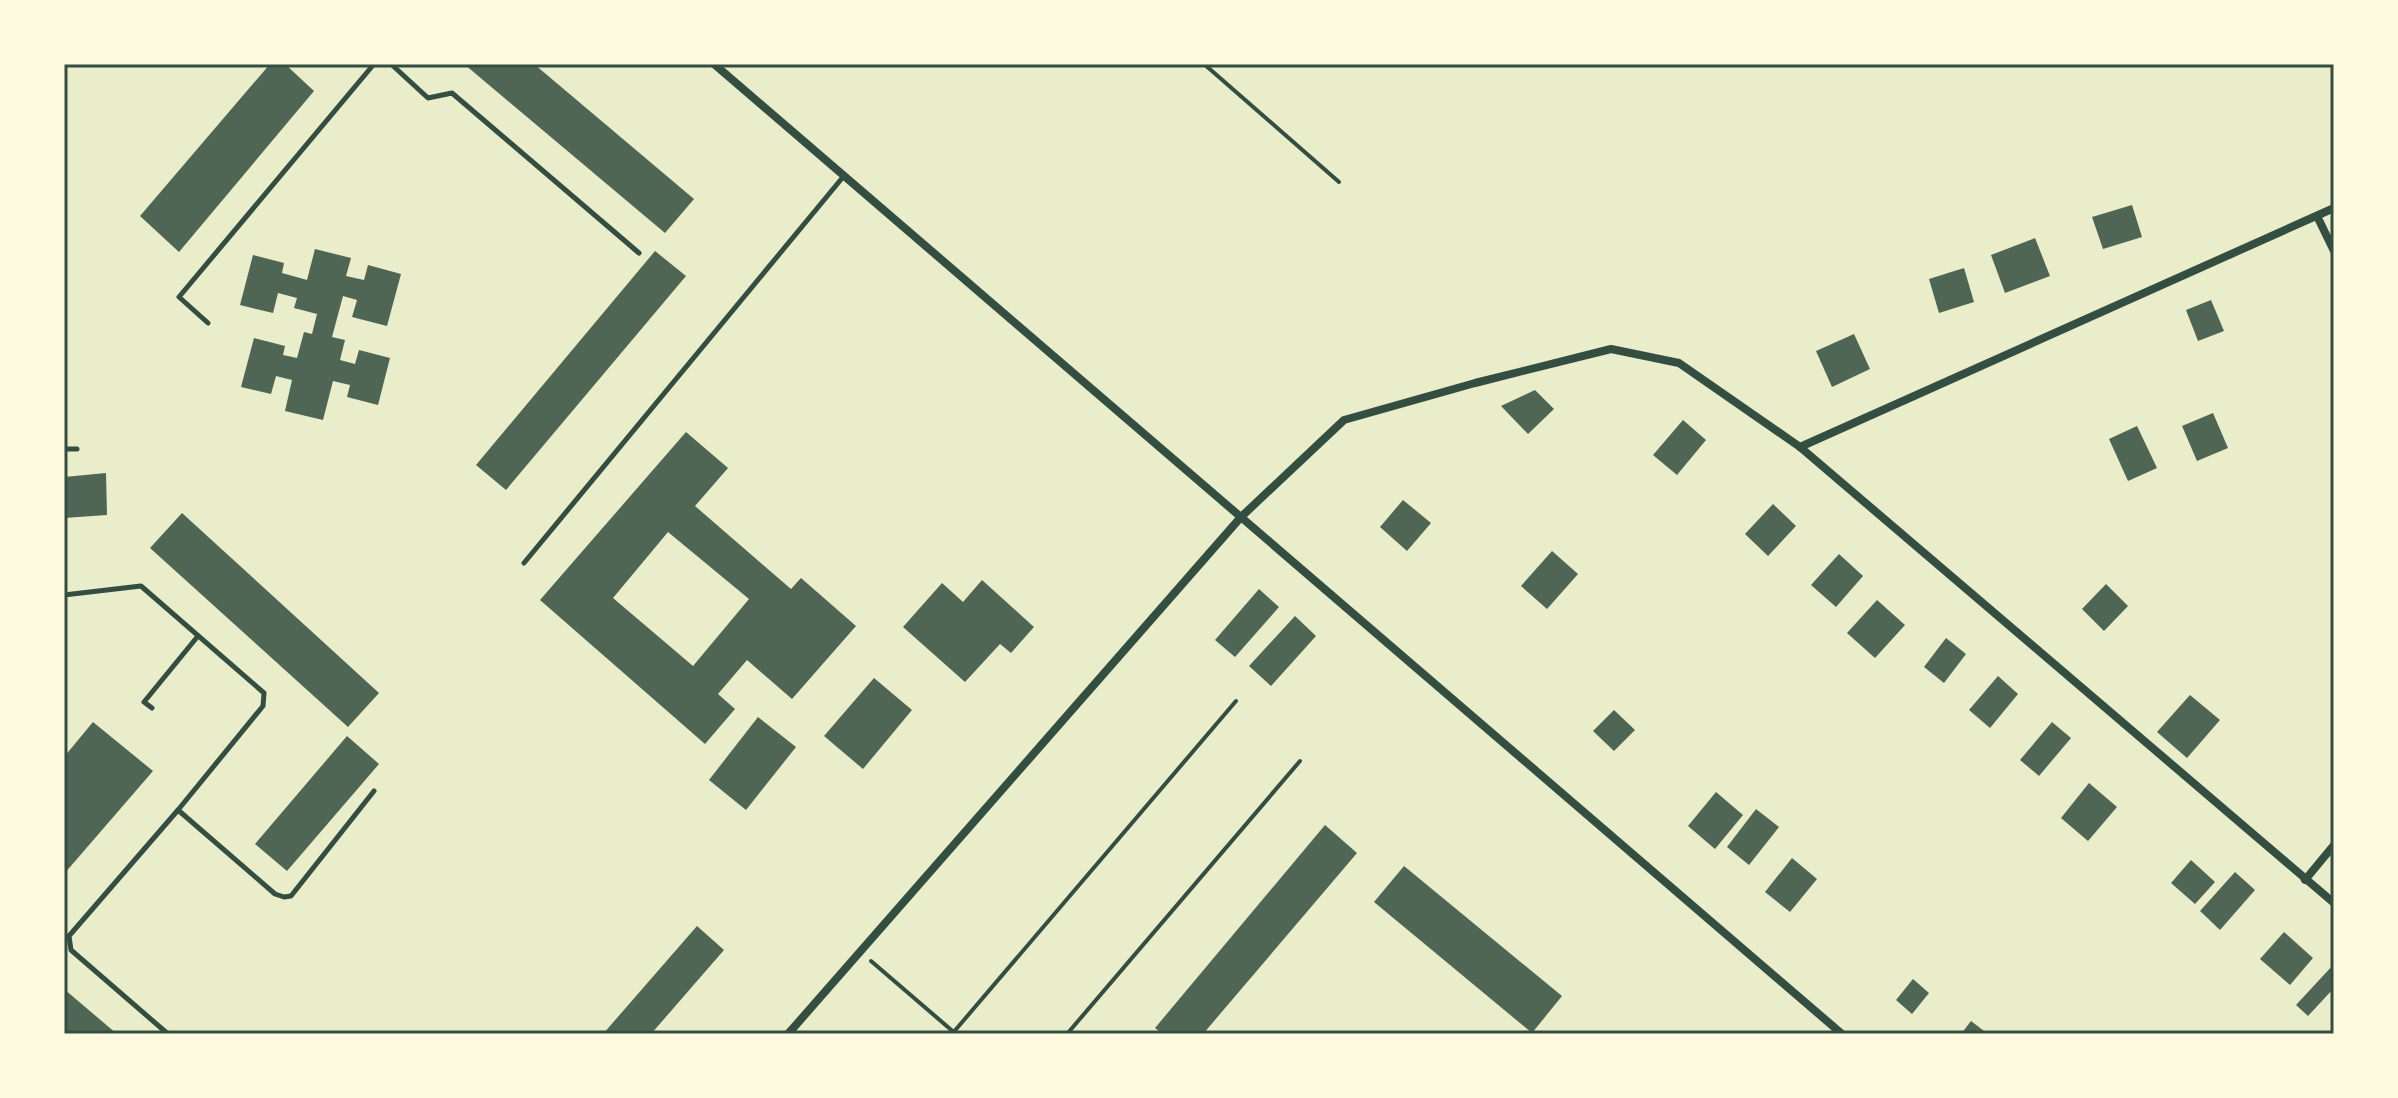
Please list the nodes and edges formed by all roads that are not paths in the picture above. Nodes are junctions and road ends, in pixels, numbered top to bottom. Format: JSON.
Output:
{"nodes":[{"id":1,"x":374,"y":64,"type":"edge"},
{"id":2,"x":391,"y":64,"type":"edge"},
{"id":3,"x":714,"y":64,"type":"edge"},
{"id":4,"x":844,"y":176,"type":"junction"},
{"id":5,"x":2334,"y":208,"type":"edge"},
{"id":6,"x":2317,"y":216,"type":"junction"},
{"id":7,"x":2334,"y":251,"type":"edge"},
{"id":8,"x":639,"y":253,"type":"dead end"},
{"id":9,"x":208,"y":323,"type":"dead end"},
{"id":10,"x":1800,"y":447,"type":"junction"},
{"id":11,"x":64,"y":449,"type":"edge"},
{"id":12,"x":77,"y":449,"type":"dead end"},
{"id":13,"x":1241,"y":517,"type":"junction"},
{"id":14,"x":524,"y":563,"type":"dead end"},
{"id":15,"x":64,"y":595,"type":"edge"},
{"id":16,"x":198,"y":636,"type":"junction"},
{"id":17,"x":152,"y":708,"type":"dead end"},
{"id":18,"x":374,"y":791,"type":"dead end"},
{"id":19,"x":178,"y":810,"type":"junction"},
{"id":20,"x":2334,"y":845,"type":"edge"},
{"id":21,"x":2305,"y":880,"type":"junction"},
{"id":22,"x":2334,"y":903,"type":"edge"},
{"id":23,"x":168,"y":1034,"type":"edge"},
{"id":24,"x":788,"y":1034,"type":"edge"},
{"id":25,"x":1842,"y":1034,"type":"edge"}],
"edges":[{"from":1,"to":9,"type":"lane"},
{"from":2,"to":8,"type":"lane"},
{"from":3,"to":4,"type":"street"},
{"from":4,"to":13,"type":"street"},
{"from":4,"to":14,"type":"lane"},
{"from":5,"to":6,"type":"street"},
{"from":6,"to":7,"type":"street"},
{"from":6,"to":10,"type":"street"},
{"from":10,"to":13,"type":"street"},
{"from":10,"to":21,"type":"street"},
{"from":11,"to":12,"type":"lane"},
{"from":13,"to":24,"type":"street"},
{"from":13,"to":25,"type":"street"},
{"from":15,"to":16,"type":"lane"},
{"from":16,"to":17,"type":"lane"},
{"from":16,"to":19,"type":"lane"},
{"from":18,"to":19,"type":"lane"},
{"from":19,"to":23,"type":"lane"},
{"from":20,"to":21,"type":"street"},
{"from":21,"to":22,"type":"street"}]}
